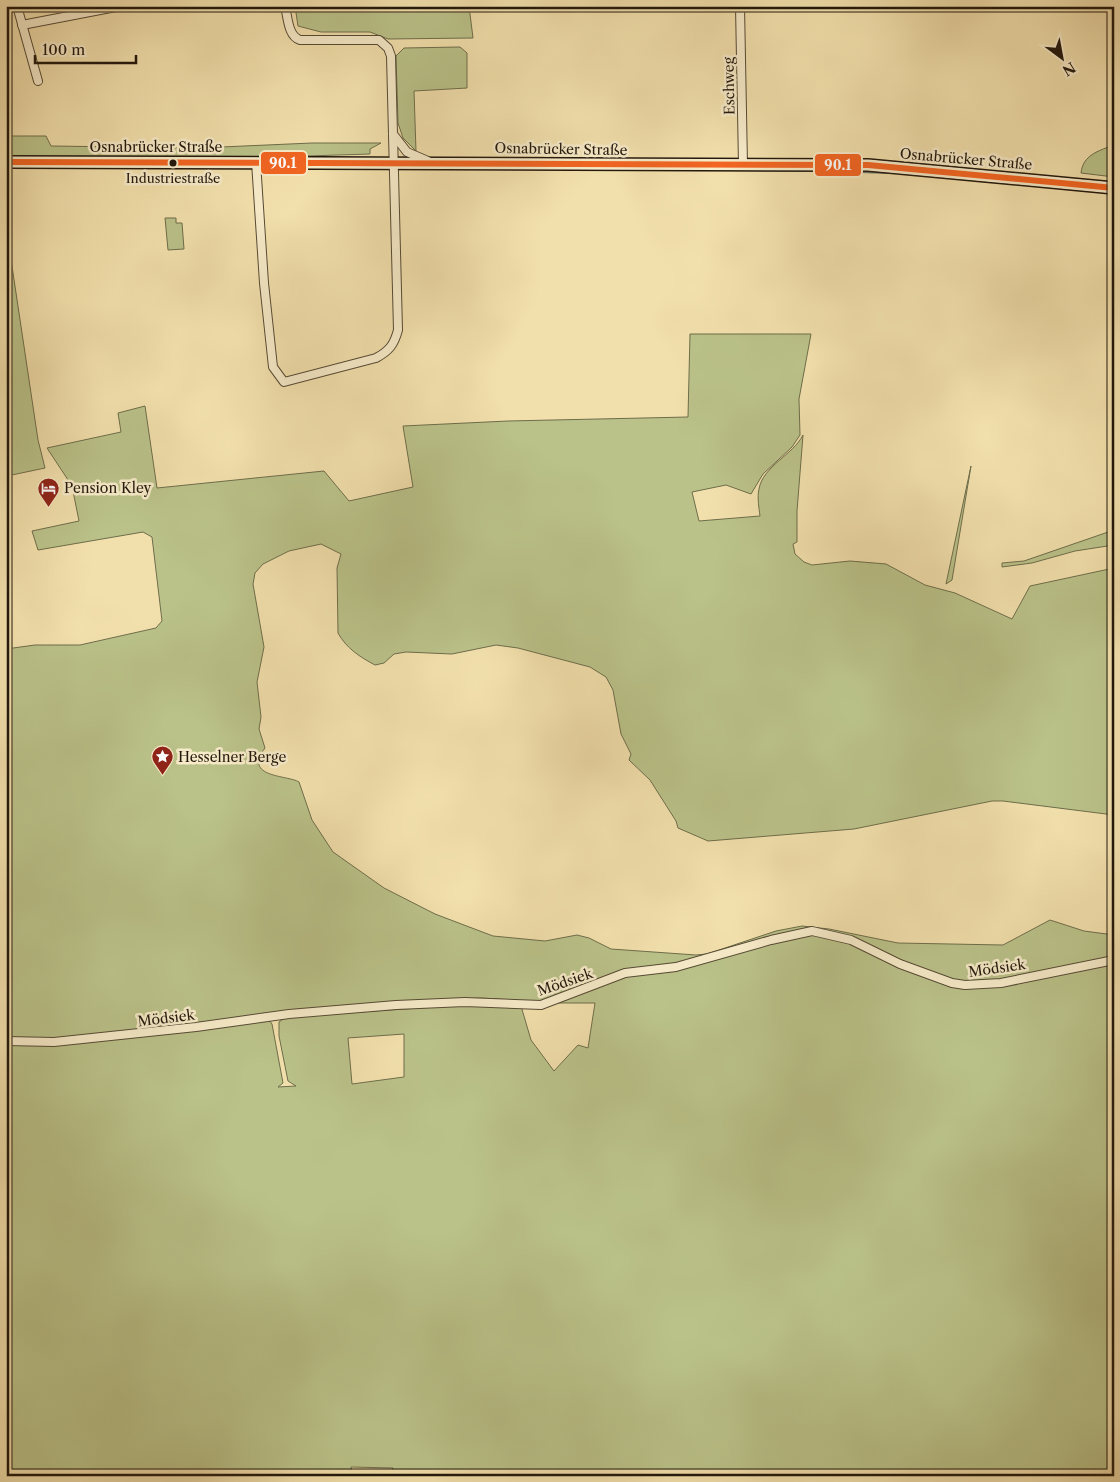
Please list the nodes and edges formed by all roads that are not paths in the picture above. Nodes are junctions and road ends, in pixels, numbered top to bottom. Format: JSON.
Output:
{"nodes":[{"id":1,"x":17,"y":6,"type":"edge"},
{"id":2,"x":121,"y":6,"type":"edge"},
{"id":3,"x":285,"y":6,"type":"edge"},
{"id":4,"x":740,"y":6,"type":"edge"},
{"id":5,"x":22,"y":25,"type":"junction"},
{"id":6,"x":38,"y":81,"type":"dead end"},
{"id":7,"x":393,"y":134,"type":"junction"},
{"id":8,"x":6,"y":162,"type":"edge"},
{"id":9,"x":256,"y":162,"type":"junction"},
{"id":10,"x":394,"y":162,"type":"junction"},
{"id":11,"x":433,"y":163,"type":"junction"},
{"id":12,"x":743,"y":165,"type":"junction"},
{"id":13,"x":1114,"y":188,"type":"edge"},
{"id":14,"x":1114,"y":960,"type":"edge"},
{"id":15,"x":6,"y":1041,"type":"edge"}],
"edges":[{"from":1,"to":5,"type":"street"},
{"from":2,"to":5,"type":"street"},
{"from":3,"to":7,"type":"street"},
{"from":4,"to":12,"type":"street","name":"Eschweg"},
{"from":5,"to":6,"type":"street"},
{"from":7,"to":10,"type":"street"},
{"from":7,"to":11,"type":"street"},
{"from":8,"to":9,"type":"main road","name":"Osnabrücker Straße"},
{"from":9,"to":10,"type":"main road","name":"Osnabrücker Straße"},
{"from":9,"to":10,"type":"street"},
{"from":10,"to":11,"type":"main road","name":"Osnabrücker Straße"},
{"from":11,"to":12,"type":"main road","name":"Osnabrücker Straße"},
{"from":12,"to":13,"type":"main road","name":"Osnabrücker Straße"},
{"from":14,"to":15,"type":"street","name":"Mödsiek"}]}
